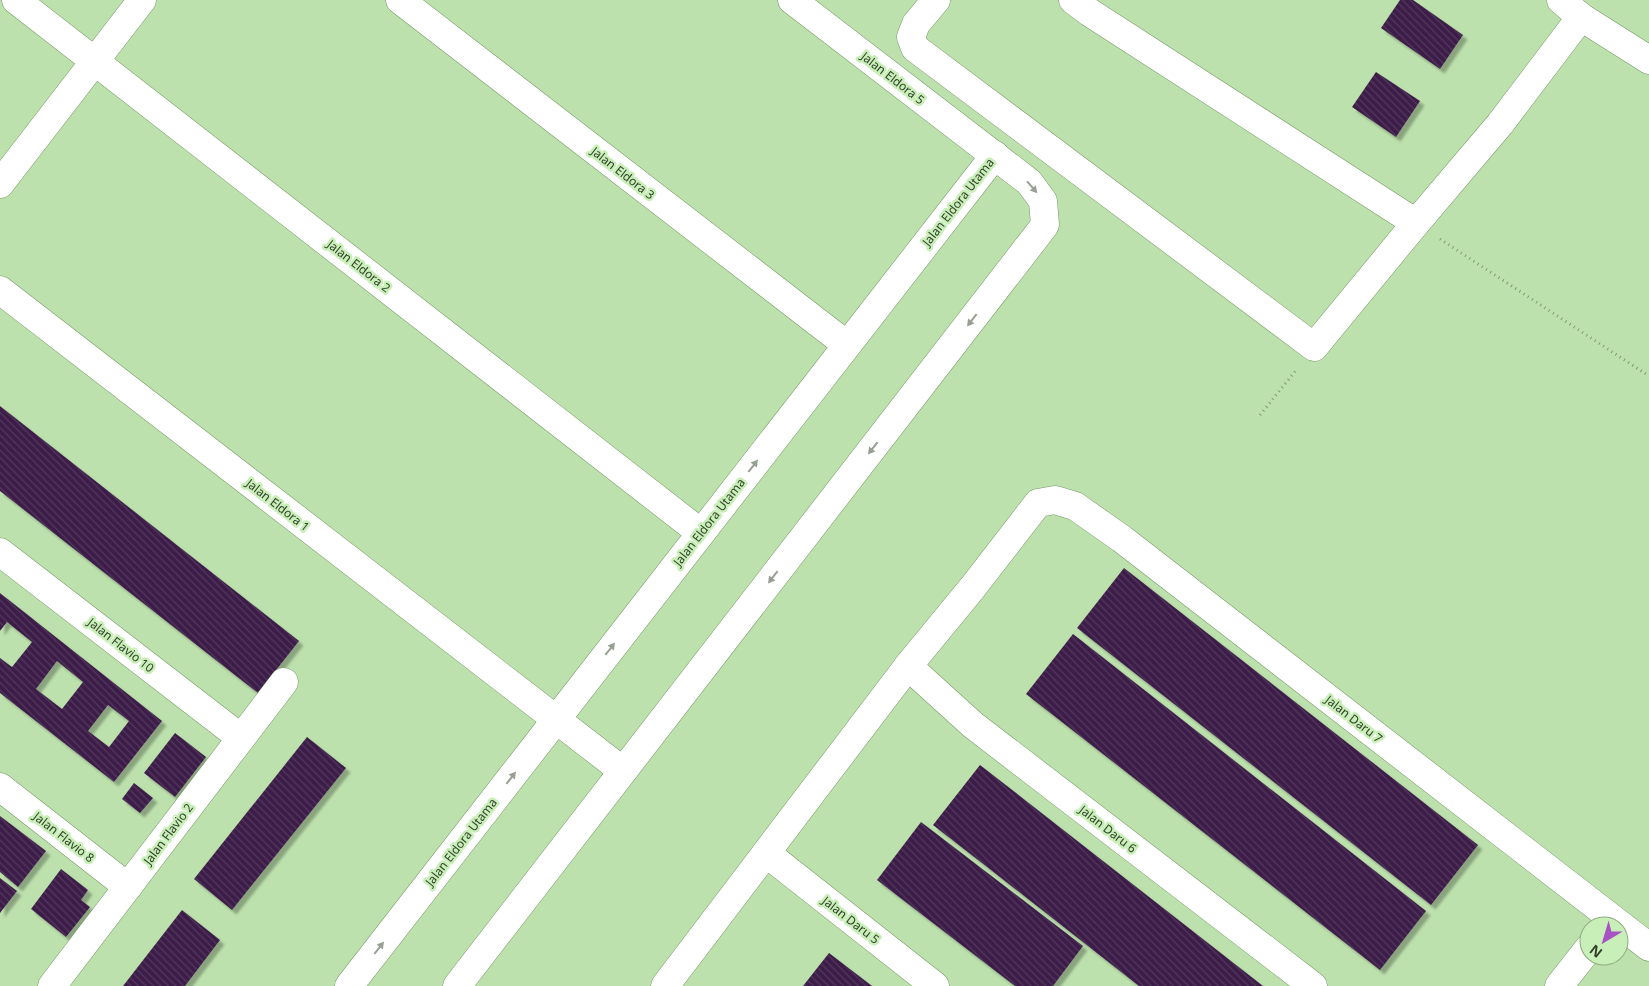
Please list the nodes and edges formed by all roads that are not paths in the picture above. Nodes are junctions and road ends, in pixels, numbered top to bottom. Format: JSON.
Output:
{"nodes":[{"id":1,"x":16,"y":0,"type":"edge"},
{"id":2,"x":142,"y":0,"type":"edge"},
{"id":3,"x":400,"y":0,"type":"edge"},
{"id":4,"x":793,"y":0,"type":"edge"},
{"id":5,"x":936,"y":0,"type":"edge"},
{"id":6,"x":1074,"y":0,"type":"edge"},
{"id":7,"x":1561,"y":0,"type":"edge"},
{"id":8,"x":1581,"y":17,"type":"junction"},
{"id":9,"x":1649,"y":60,"type":"edge"},
{"id":10,"x":95,"y":61,"type":"junction"},
{"id":11,"x":994,"y":156,"type":"junction"},
{"id":12,"x":0,"y":184,"type":"edge"},
{"id":13,"x":1416,"y":223,"type":"junction"},
{"id":14,"x":0,"y":290,"type":"edge"},
{"id":15,"x":847,"y":345,"type":"junction"},
{"id":16,"x":701,"y":533,"type":"junction"},
{"id":17,"x":0,"y":552,"type":"edge"},
{"id":18,"x":908,"y":666,"type":"junction"},
{"id":19,"x":284,"y":682,"type":"dead end"},
{"id":20,"x":556,"y":719,"type":"junction"},
{"id":21,"x":241,"y":738,"type":"junction"},
{"id":22,"x":623,"y":771,"type":"junction"},
{"id":23,"x":0,"y":788,"type":"edge"},
{"id":24,"x":766,"y":854,"type":"junction"},
{"id":25,"x":128,"y":887,"type":"junction"},
{"id":26,"x":1601,"y":916,"type":"edge"},
{"id":27,"x":1629,"y":934,"type":"edge"},
{"id":28,"x":1649,"y":947,"type":"edge"},
{"id":29,"x":1579,"y":961,"type":"edge"},
{"id":30,"x":52,"y":986,"type":"edge"},
{"id":31,"x":349,"y":986,"type":"edge"},
{"id":32,"x":457,"y":986,"type":"edge"},
{"id":33,"x":665,"y":986,"type":"edge"},
{"id":34,"x":935,"y":986,"type":"edge"},
{"id":35,"x":1313,"y":986,"type":"edge"},
{"id":36,"x":1560,"y":986,"type":"edge"}],
"edges":[{"from":1,"to":10,"type":"street","name":"Jalan Eldora 2"},
{"from":2,"to":10,"type":"street"},
{"from":3,"to":15,"type":"street","name":"Jalan Eldora 3"},
{"from":4,"to":11,"type":"street","name":"Jalan Eldora 5"},
{"from":5,"to":13,"type":"street"},
{"from":6,"to":13,"type":"street"},
{"from":7,"to":8,"type":"street"},
{"from":8,"to":9,"type":"street"},
{"from":8,"to":13,"type":"street"},
{"from":10,"to":12,"type":"street"},
{"from":10,"to":16,"type":"street","name":"Jalan Eldora 2"},
{"from":11,"to":15,"type":"street","name":"Jalan Eldora Utama"},
{"from":11,"to":22,"type":"street","name":"Jalan Eldora Utama","one_way":true},
{"from":14,"to":20,"type":"street","name":"Jalan Eldora 1"},
{"from":16,"to":15,"type":"street","name":"Jalan Eldora Utama","one_way":true},
{"from":20,"to":16,"type":"street","name":"Jalan Eldora Utama","one_way":true},
{"from":17,"to":21,"type":"street","name":"Jalan Flavio 10"},
{"from":18,"to":24,"type":"street"},
{"from":18,"to":26,"type":"street","name":"Jalan Daru 7"},
{"from":18,"to":35,"type":"street","name":"Jalan Daru 6"},
{"from":19,"to":21,"type":"street","name":"Jalan Flavio 2"},
{"from":20,"to":22,"type":"street","name":"Jalan Eldora 1"},
{"from":31,"to":20,"type":"street","name":"Jalan Eldora Utama","one_way":true},
{"from":21,"to":25,"type":"street","name":"Jalan Flavio 2"},
{"from":22,"to":32,"type":"street","name":"Jalan Eldora Utama"},
{"from":23,"to":25,"type":"street","name":"Jalan Flavio 8"},
{"from":24,"to":33,"type":"street"},
{"from":24,"to":34,"type":"street","name":"Jalan Daru 5"},
{"from":25,"to":30,"type":"street","name":"Jalan Flavio 2"},
{"from":27,"to":28,"type":"street","name":"Jalan Daru 7"},
{"from":29,"to":36,"type":"street"}]}
